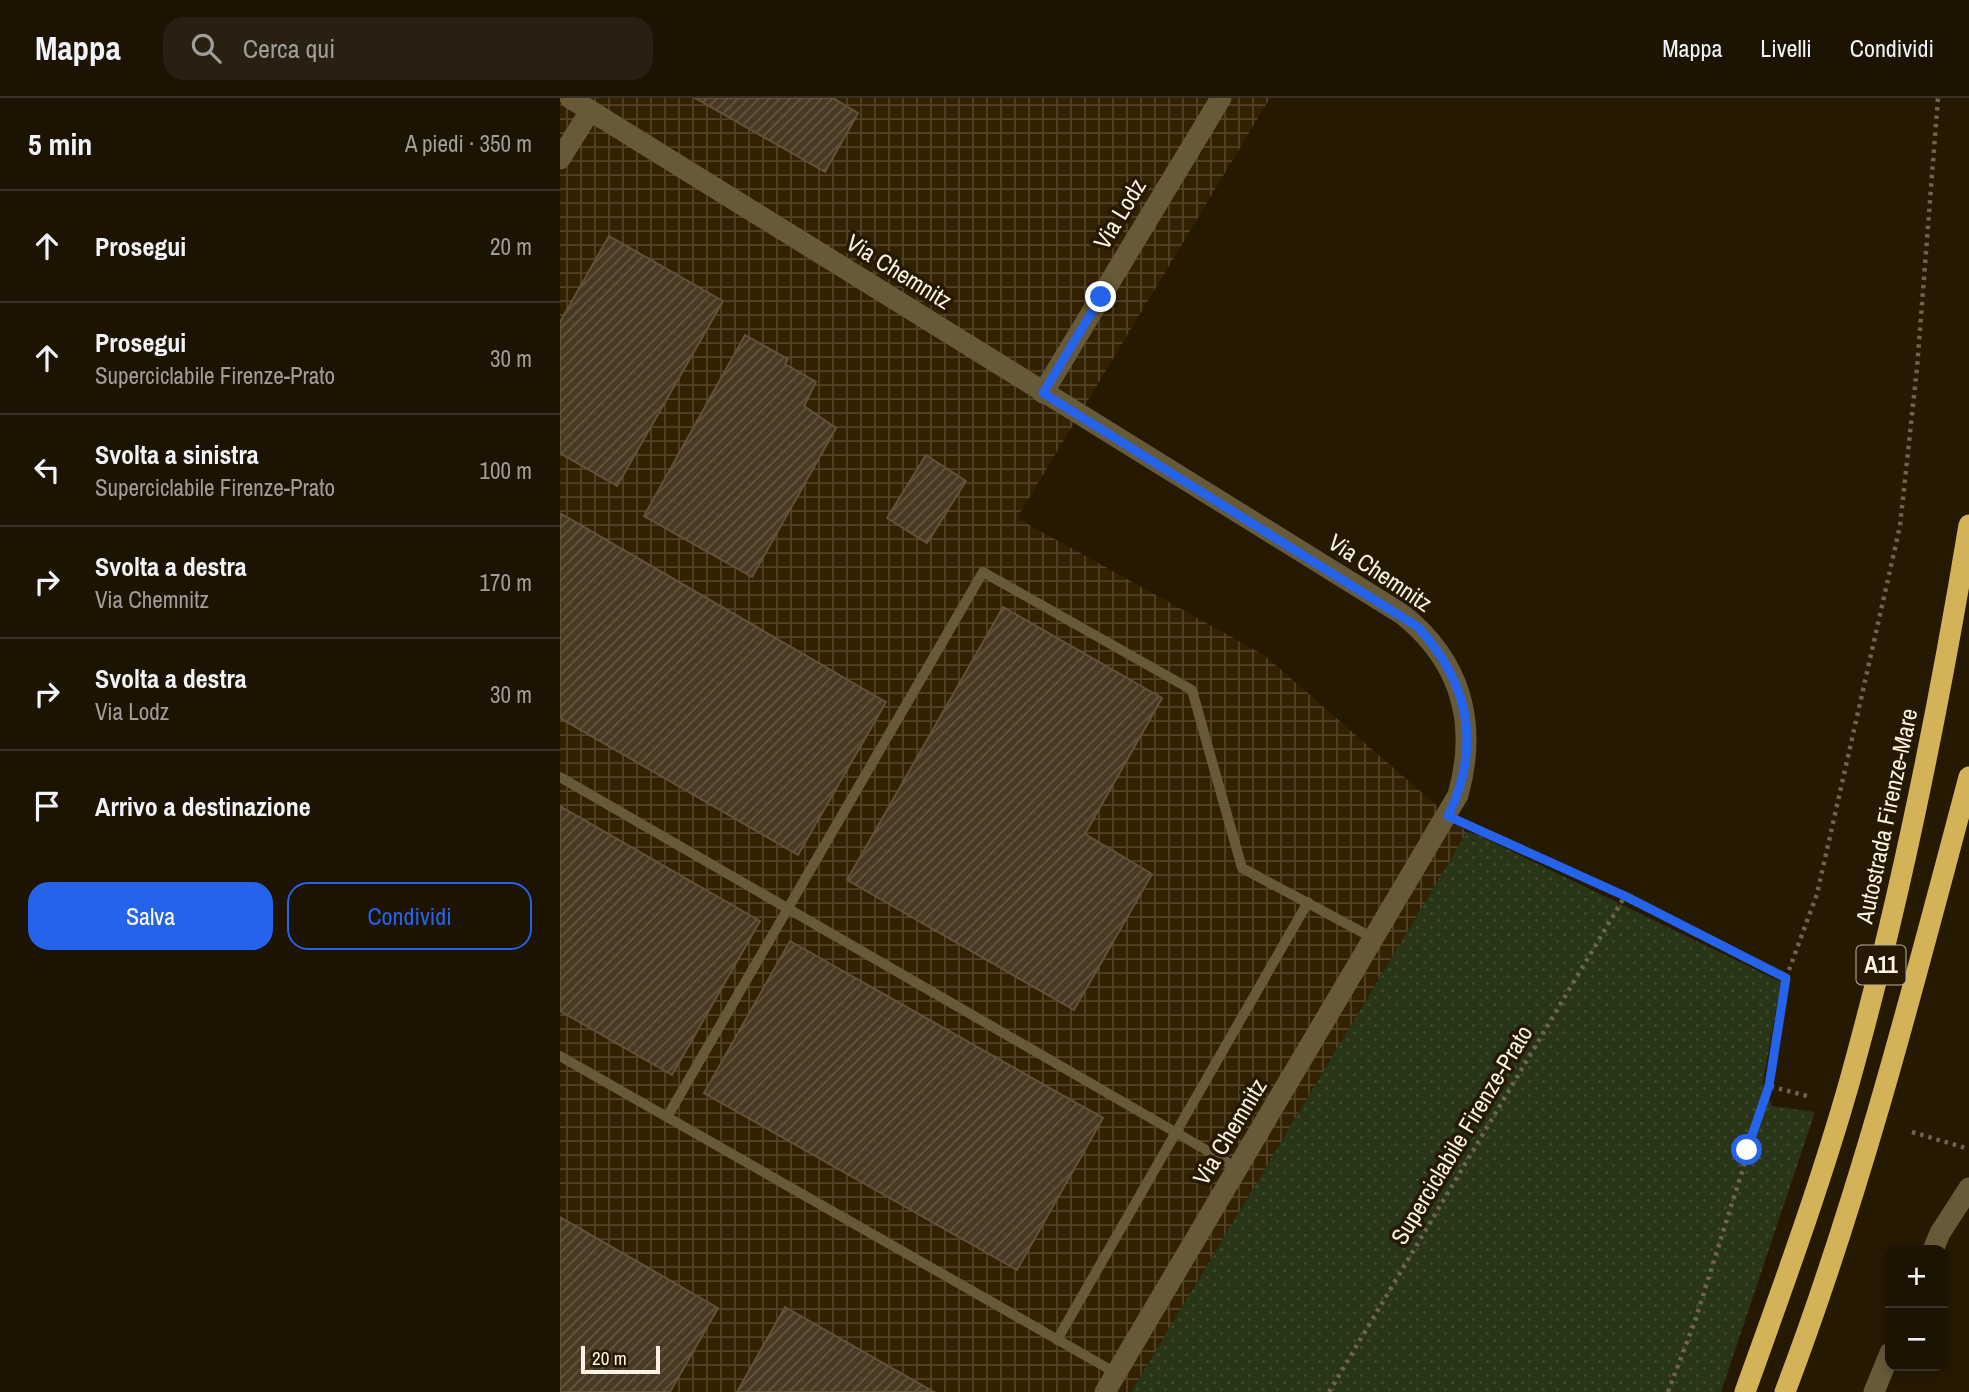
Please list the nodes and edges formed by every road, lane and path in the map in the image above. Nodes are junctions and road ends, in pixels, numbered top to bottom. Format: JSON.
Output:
{"nodes":[{"id":1,"x":570,"y":98,"type":"edge"},
{"id":2,"x":1221,"y":98,"type":"edge"},
{"id":3,"x":1938,"y":98,"type":"edge"},
{"id":4,"x":590,"y":111,"type":"junction"},
{"id":5,"x":560,"y":159,"type":"edge"},
{"id":6,"x":1043,"y":393,"type":"junction"},
{"id":7,"x":1969,"y":525,"type":"edge"},
{"id":8,"x":560,"y":777,"type":"edge"},
{"id":9,"x":1969,"y":778,"type":"edge"},
{"id":10,"x":1448,"y":816,"type":"junction"},
{"id":11,"x":1625,"y":896,"type":"junction"},
{"id":12,"x":1308,"y":902,"type":"junction"},
{"id":13,"x":787,"y":908,"type":"junction"},
{"id":14,"x":1375,"y":939,"type":"junction"},
{"id":15,"x":1786,"y":978,"type":"junction"},
{"id":16,"x":560,"y":1056,"type":"edge"},
{"id":17,"x":1769,"y":1086,"type":"junction"},
{"id":18,"x":1811,"y":1097,"type":"dead end"},
{"id":19,"x":667,"y":1117,"type":"junction"},
{"id":20,"x":1912,"y":1132,"type":"dead end"},
{"id":21,"x":1178,"y":1134,"type":"junction"},
{"id":22,"x":1969,"y":1149,"type":"edge"},
{"id":23,"x":1239,"y":1169,"type":"junction"},
{"id":24,"x":1969,"y":1188,"type":"edge"},
{"id":25,"x":1935,"y":1245,"type":"edge"},
{"id":26,"x":1057,"y":1340,"type":"junction"},
{"id":27,"x":1885,"y":1365,"type":"edge"},
{"id":28,"x":1116,"y":1373,"type":"junction"},
{"id":29,"x":1105,"y":1392,"type":"edge"},
{"id":30,"x":1329,"y":1392,"type":"edge"},
{"id":31,"x":1668,"y":1392,"type":"edge"},
{"id":32,"x":1745,"y":1392,"type":"edge"},
{"id":33,"x":1785,"y":1392,"type":"edge"},
{"id":34,"x":1874,"y":1392,"type":"edge"}],
"edges":[{"from":1,"to":4,"type":"street","name":"Via Chemnitz"},
{"from":2,"to":6,"type":"street","name":"Via Lodz"},
{"from":3,"to":15,"type":"path"},
{"from":4,"to":5,"type":"street"},
{"from":4,"to":6,"type":"street","name":"Via Chemnitz"},
{"from":6,"to":10,"type":"street","name":"Via Chemnitz"},
{"from":7,"to":32,"type":"highway","name":"Autostrada Firenze-Mare","number":"A11"},
{"from":8,"to":13,"type":"lane"},
{"from":9,"to":33,"type":"highway","number":"A11"},
{"from":10,"to":11,"type":"path"},
{"from":10,"to":14,"type":"street","name":"Via Chemnitz"},
{"from":11,"to":15,"type":"path"},
{"from":11,"to":30,"type":"path","name":"Superciclabile Firenze-Prato"},
{"from":12,"to":13,"type":"lane"},
{"from":12,"to":14,"type":"lane"},
{"from":12,"to":21,"type":"lane"},
{"from":13,"to":19,"type":"lane"},
{"from":13,"to":21,"type":"lane"},
{"from":14,"to":23,"type":"street","name":"Via Chemnitz"},
{"from":15,"to":17,"type":"path"},
{"from":16,"to":19,"type":"lane"},
{"from":17,"to":18,"type":"path"},
{"from":17,"to":31,"type":"path"},
{"from":19,"to":26,"type":"lane"},
{"from":20,"to":22,"type":"path"},
{"from":21,"to":23,"type":"lane"},
{"from":21,"to":26,"type":"lane"},
{"from":23,"to":28,"type":"street","name":"Via Chemnitz"},
{"from":24,"to":25,"type":"street"},
{"from":26,"to":28,"type":"lane"},
{"from":27,"to":34,"type":"street"},
{"from":28,"to":29,"type":"street","name":"Via Chemnitz"}]}
